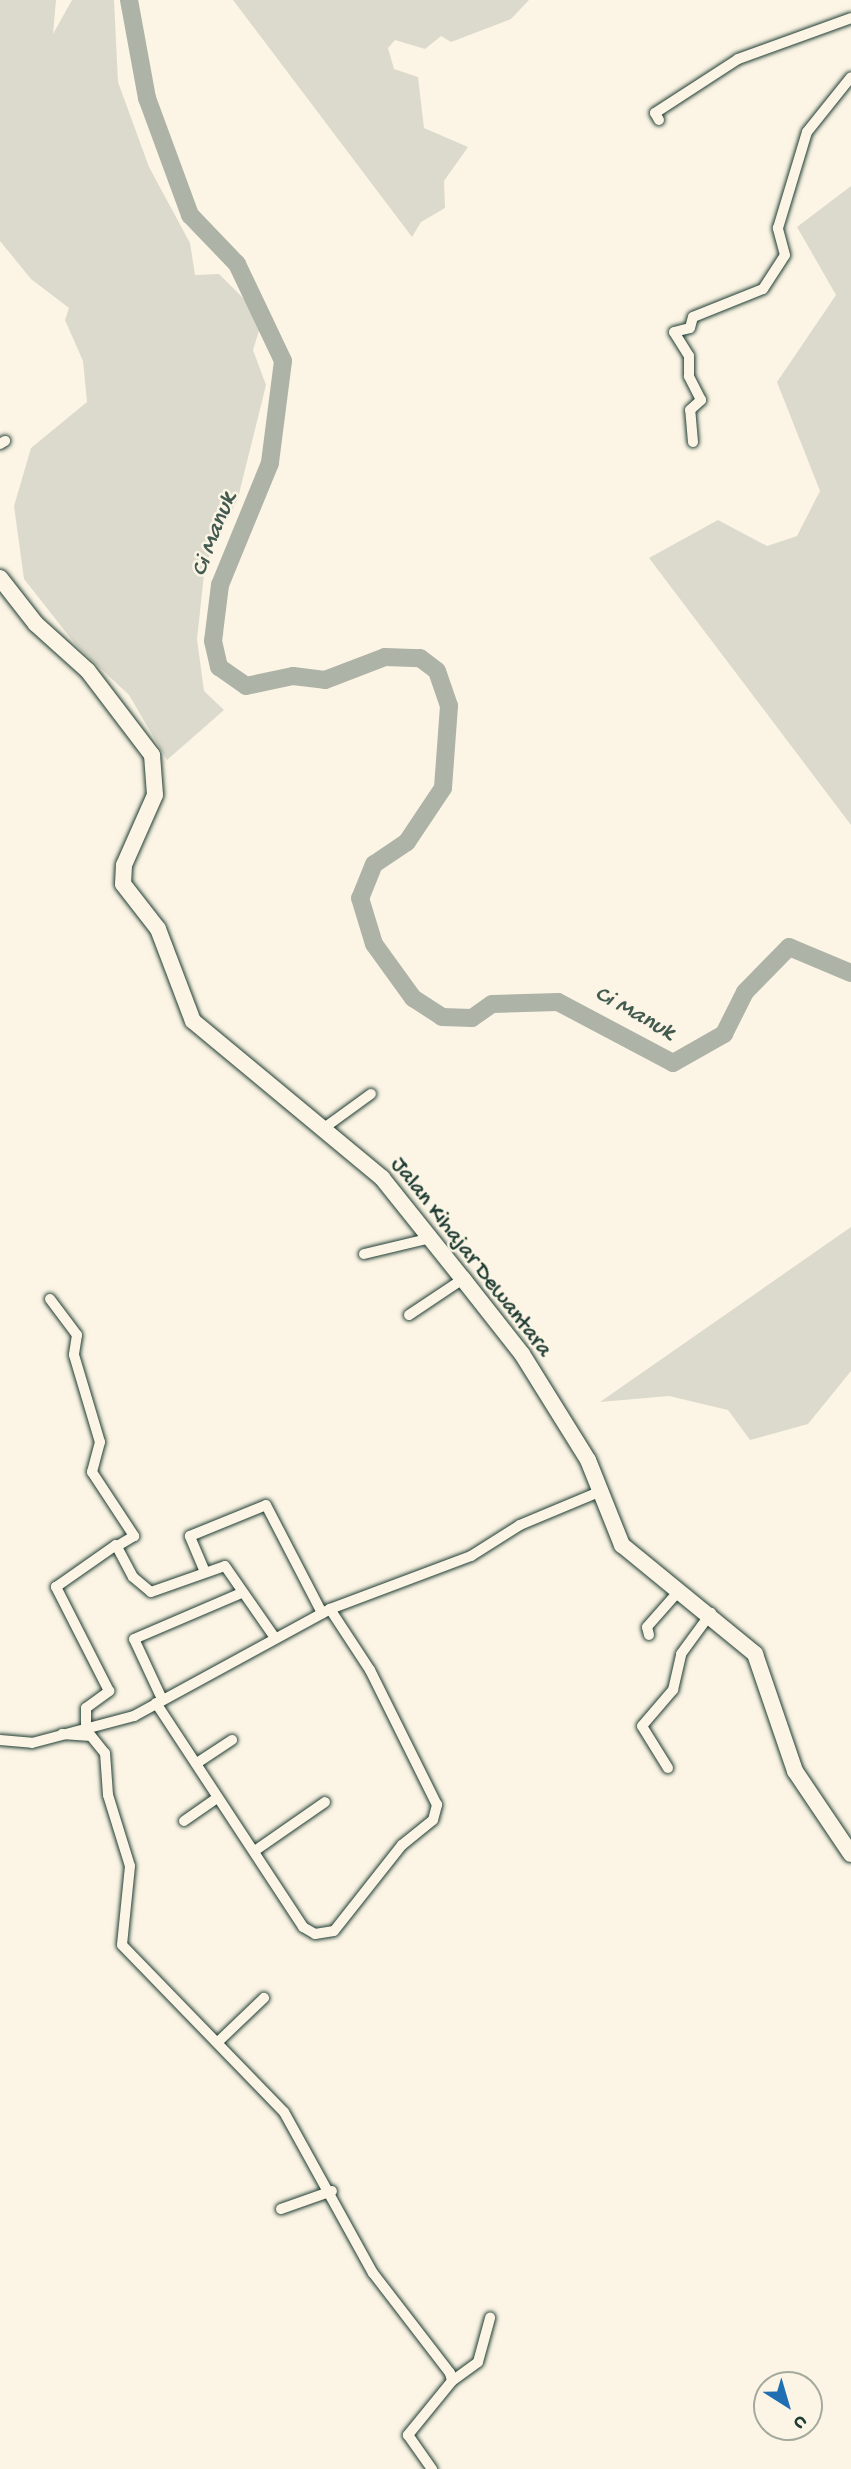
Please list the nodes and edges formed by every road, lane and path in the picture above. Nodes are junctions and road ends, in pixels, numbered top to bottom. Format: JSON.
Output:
{"nodes":[{"id":1,"x":851,"y":18,"type":"edge"},
{"id":2,"x":851,"y":77,"type":"edge"},
{"id":3,"x":659,"y":120,"type":"dead end"},
{"id":4,"x":693,"y":442,"type":"dead end"},
{"id":5,"x":0,"y":578,"type":"edge"},
{"id":6,"x":371,"y":1094,"type":"dead end"},
{"id":7,"x":324,"y":1128,"type":"junction"},
{"id":8,"x":431,"y":1238,"type":"junction"},
{"id":9,"x":364,"y":1254,"type":"dead end"},
{"id":10,"x":463,"y":1279,"type":"junction"},
{"id":11,"x":50,"y":1299,"type":"dead end"},
{"id":12,"x":408,"y":1315,"type":"dead end"},
{"id":13,"x":599,"y":1492,"type":"junction"},
{"id":14,"x":118,"y":1545,"type":"junction"},
{"id":15,"x":205,"y":1572,"type":"junction"},
{"id":16,"x":678,"y":1592,"type":"junction"},
{"id":17,"x":239,"y":1594,"type":"junction"},
{"id":18,"x":326,"y":1611,"type":"junction"},
{"id":19,"x":712,"y":1613,"type":"junction"},
{"id":20,"x":649,"y":1635,"type":"dead end"},
{"id":21,"x":275,"y":1638,"type":"junction"},
{"id":22,"x":159,"y":1701,"type":"junction"},
{"id":23,"x":86,"y":1731,"type":"junction"},
{"id":24,"x":61,"y":1734,"type":"junction"},
{"id":25,"x":0,"y":1740,"type":"edge"},
{"id":26,"x":232,"y":1740,"type":"dead end"},
{"id":27,"x":197,"y":1763,"type":"junction"},
{"id":28,"x":668,"y":1768,"type":"dead end"},
{"id":29,"x":217,"y":1798,"type":"junction"},
{"id":30,"x":325,"y":1802,"type":"dead end"},
{"id":31,"x":184,"y":1821,"type":"dead end"},
{"id":32,"x":256,"y":1850,"type":"junction"},
{"id":33,"x":851,"y":1854,"type":"edge"},
{"id":34,"x":264,"y":1998,"type":"dead end"},
{"id":35,"x":220,"y":2040,"type":"junction"},
{"id":36,"x":332,"y":2191,"type":"junction"},
{"id":37,"x":281,"y":2209,"type":"dead end"},
{"id":38,"x":490,"y":2318,"type":"dead end"},
{"id":39,"x":452,"y":2381,"type":"junction"},
{"id":40,"x":432,"y":2469,"type":"edge"}],
"edges":[{"from":1,"to":3,"type":"street"},
{"from":2,"to":4,"type":"street"},
{"from":5,"to":7,"type":"main road","name":"Jalan Kihajar Dewantara"},
{"from":6,"to":7,"type":"street"},
{"from":7,"to":8,"type":"main road","name":"Jalan Kihajar Dewantara"},
{"from":8,"to":9,"type":"street"},
{"from":8,"to":10,"type":"main road","name":"Jalan Kihajar Dewantara"},
{"from":10,"to":12,"type":"street"},
{"from":10,"to":13,"type":"main road","name":"Jalan Kihajar Dewantara"},
{"from":11,"to":14,"type":"street"},
{"from":13,"to":16,"type":"main road","name":"Jalan Kihajar Dewantara"},
{"from":13,"to":18,"type":"street"},
{"from":14,"to":15,"type":"street"},
{"from":14,"to":23,"type":"street"},
{"from":15,"to":17,"type":"street"},
{"from":15,"to":18,"type":"street"},
{"from":16,"to":19,"type":"main road","name":"Jalan Kihajar Dewantara"},
{"from":16,"to":20,"type":"street"},
{"from":17,"to":21,"type":"street"},
{"from":17,"to":22,"type":"street"},
{"from":18,"to":21,"type":"street"},
{"from":18,"to":32,"type":"street"},
{"from":19,"to":28,"type":"street"},
{"from":19,"to":33,"type":"main road","name":"Jalan Kihajar Dewantara"},
{"from":21,"to":22,"type":"street"},
{"from":22,"to":23,"type":"street"},
{"from":22,"to":27,"type":"street"},
{"from":23,"to":24,"type":"street"},
{"from":24,"to":25,"type":"street"},
{"from":24,"to":35,"type":"street"},
{"from":26,"to":27,"type":"street"},
{"from":27,"to":29,"type":"street"},
{"from":29,"to":31,"type":"street"},
{"from":29,"to":32,"type":"street"},
{"from":30,"to":32,"type":"street"},
{"from":34,"to":35,"type":"street"},
{"from":35,"to":36,"type":"street"},
{"from":36,"to":37,"type":"street"},
{"from":36,"to":39,"type":"street"},
{"from":38,"to":39,"type":"street"},
{"from":39,"to":40,"type":"street"}]}
